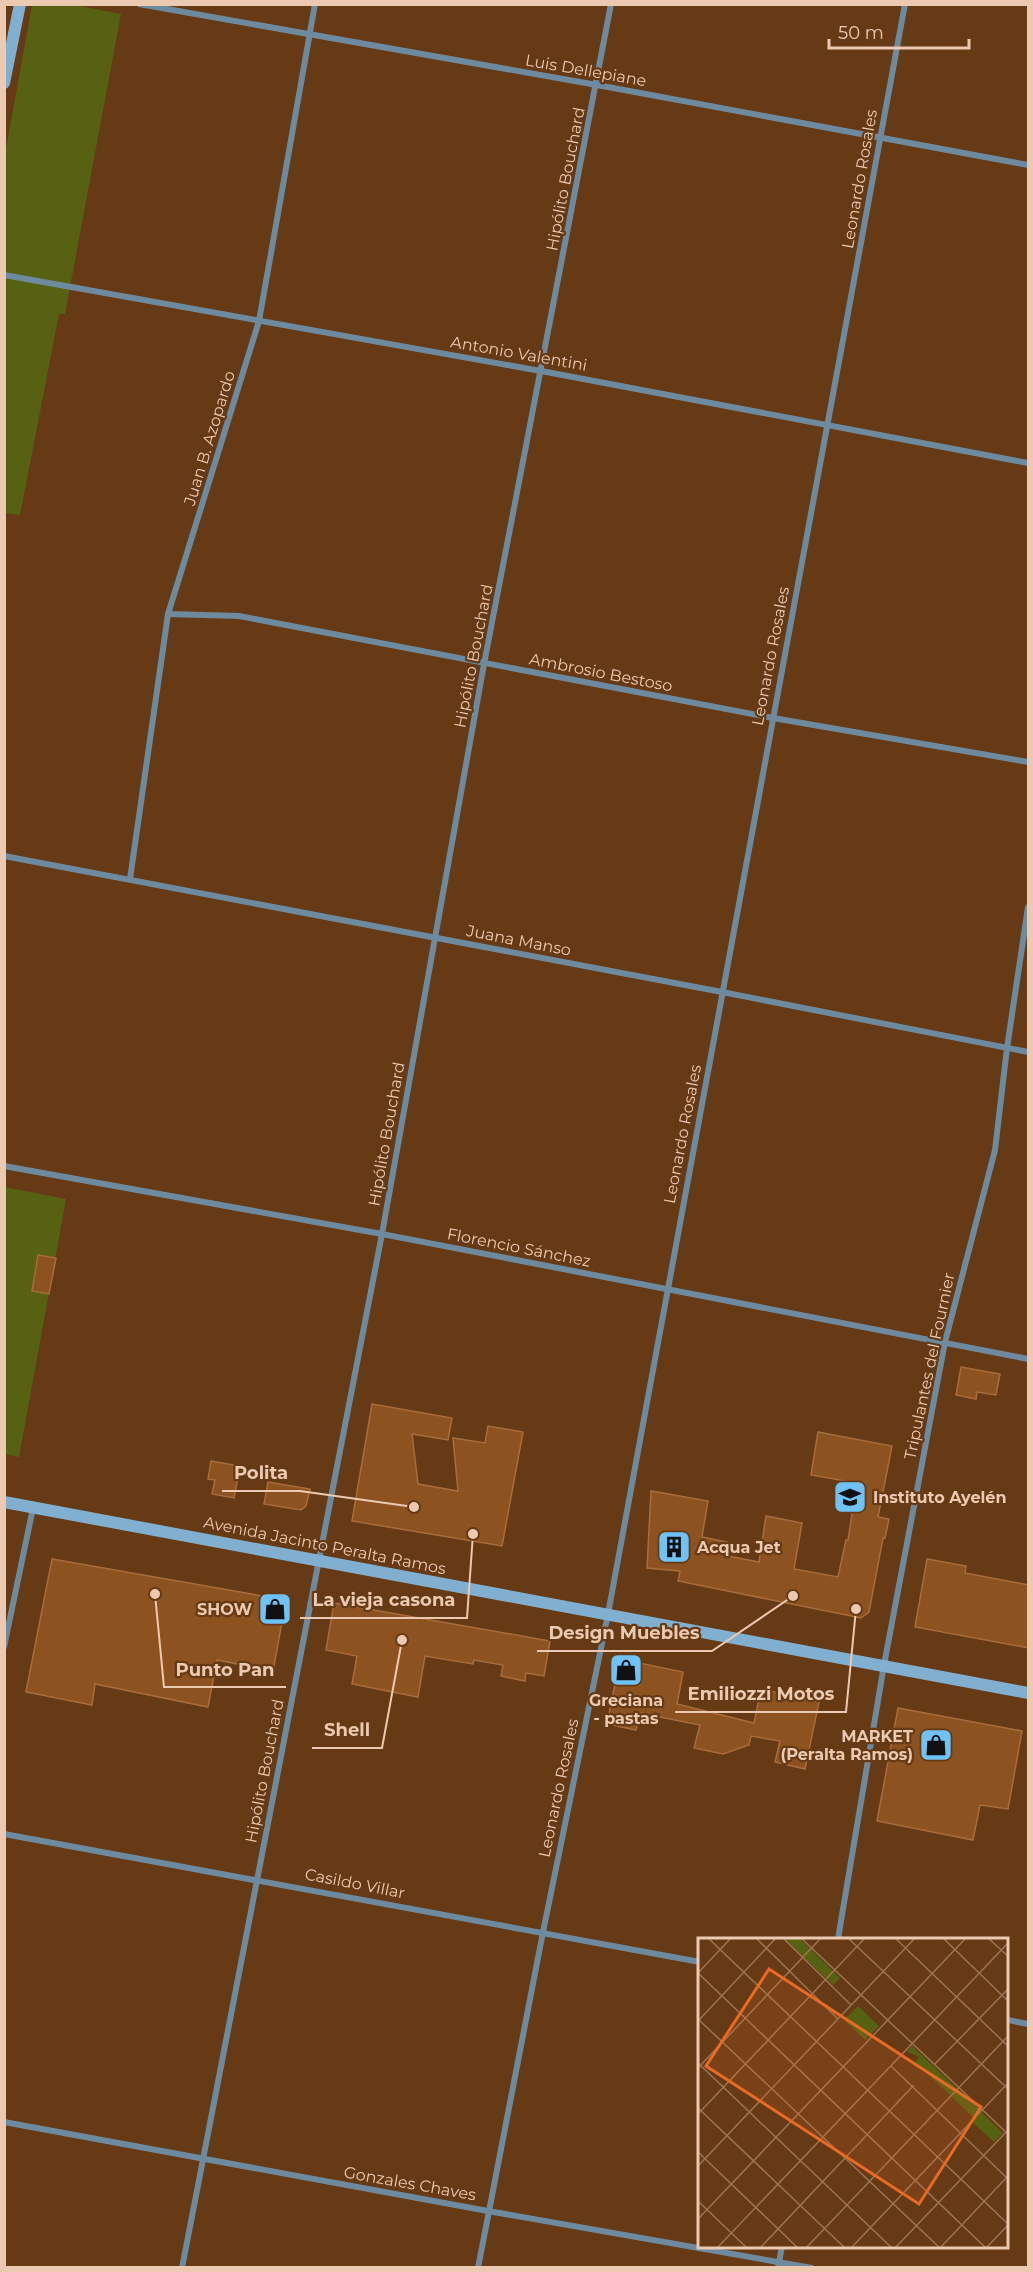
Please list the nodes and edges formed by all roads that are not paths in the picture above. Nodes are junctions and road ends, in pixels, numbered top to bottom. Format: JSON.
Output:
{"nodes":[{"id":1,"x":20,"y":4,"type":"edge"},
{"id":2,"x":139,"y":4,"type":"edge"},
{"id":3,"x":315,"y":4,"type":"edge"},
{"id":4,"x":611,"y":4,"type":"edge"},
{"id":5,"x":905,"y":4,"type":"edge"},
{"id":6,"x":310,"y":34,"type":"junction"},
{"id":7,"x":4,"y":83,"type":"edge"},
{"id":8,"x":597,"y":85,"type":"junction"},
{"id":9,"x":880,"y":137,"type":"junction"},
{"id":10,"x":1029,"y":165,"type":"edge"},
{"id":11,"x":4,"y":275,"type":"edge"},
{"id":12,"x":259,"y":321,"type":"junction"},
{"id":13,"x":541,"y":370,"type":"junction"},
{"id":14,"x":827,"y":424,"type":"junction"},
{"id":15,"x":1029,"y":463,"type":"edge"},
{"id":16,"x":168,"y":614,"type":"junction"},
{"id":17,"x":484,"y":664,"type":"junction"},
{"id":18,"x":773,"y":718,"type":"junction"},
{"id":19,"x":1029,"y":762,"type":"edge"},
{"id":20,"x":4,"y":856,"type":"edge"},
{"id":21,"x":130,"y":879,"type":"junction"},
{"id":22,"x":1029,"y":907,"type":"edge"},
{"id":23,"x":435,"y":938,"type":"junction"},
{"id":24,"x":722,"y":992,"type":"junction"},
{"id":25,"x":1007,"y":1048,"type":"junction"},
{"id":26,"x":1029,"y":1052,"type":"edge"},
{"id":27,"x":4,"y":1166,"type":"edge"},
{"id":28,"x":382,"y":1234,"type":"junction"},
{"id":29,"x":666,"y":1290,"type":"junction"},
{"id":30,"x":945,"y":1342,"type":"junction"},
{"id":31,"x":1029,"y":1359,"type":"edge"},
{"id":32,"x":4,"y":1502,"type":"edge"},
{"id":33,"x":33,"y":1507,"type":"junction"},
{"id":34,"x":318,"y":1561,"type":"junction"},
{"id":35,"x":608,"y":1614,"type":"junction"},
{"id":36,"x":4,"y":1647,"type":"edge"},
{"id":37,"x":884,"y":1665,"type":"junction"},
{"id":38,"x":1029,"y":1693,"type":"edge"},
{"id":39,"x":4,"y":1834,"type":"edge"},
{"id":40,"x":257,"y":1879,"type":"junction"},
{"id":41,"x":543,"y":1932,"type":"junction"},
{"id":42,"x":838,"y":1938,"type":"edge"},
{"id":43,"x":698,"y":1962,"type":"edge"},
{"id":44,"x":1009,"y":2020,"type":"edge"},
{"id":45,"x":1029,"y":2024,"type":"edge"},
{"id":46,"x":4,"y":2122,"type":"edge"},
{"id":47,"x":202,"y":2158,"type":"junction"},
{"id":48,"x":488,"y":2211,"type":"junction"},
{"id":49,"x":782,"y":2248,"type":"edge"},
{"id":50,"x":778,"y":2264,"type":"edge"},
{"id":51,"x":182,"y":2268,"type":"edge"},
{"id":52,"x":478,"y":2268,"type":"edge"},
{"id":53,"x":812,"y":2268,"type":"edge"}],
"edges":[{"from":1,"to":7,"type":"main road"},
{"from":2,"to":6,"type":"street","name":"Luis Dellepiane"},
{"from":3,"to":6,"type":"street","name":"Juan B. Azopardo"},
{"from":4,"to":8,"type":"street","name":"Hipólito Bouchard"},
{"from":5,"to":9,"type":"street","name":"Leonardo Rosales"},
{"from":6,"to":8,"type":"street","name":"Luis Dellepiane"},
{"from":6,"to":12,"type":"street","name":"Juan B. Azopardo"},
{"from":8,"to":9,"type":"street","name":"Luis Dellepiane"},
{"from":8,"to":13,"type":"street","name":"Hipólito Bouchard"},
{"from":9,"to":10,"type":"street","name":"Luis Dellepiane"},
{"from":9,"to":14,"type":"street","name":"Leonardo Rosales"},
{"from":11,"to":12,"type":"street","name":"Antonio Valentini"},
{"from":12,"to":13,"type":"street","name":"Antonio Valentini"},
{"from":12,"to":16,"type":"street","name":"Juan B. Azopardo"},
{"from":13,"to":14,"type":"street","name":"Antonio Valentini"},
{"from":13,"to":17,"type":"street","name":"Hipólito Bouchard"},
{"from":14,"to":15,"type":"street","name":"Antonio Valentini"},
{"from":14,"to":18,"type":"street","name":"Leonardo Rosales"},
{"from":16,"to":17,"type":"street","name":"Ambrosio Bestoso"},
{"from":16,"to":21,"type":"street","name":"Juan B. Azopardo"},
{"from":17,"to":18,"type":"street","name":"Ambrosio Bestoso"},
{"from":17,"to":23,"type":"street","name":"Hipólito Bouchard"},
{"from":18,"to":19,"type":"street","name":"Ambrosio Bestoso"},
{"from":18,"to":24,"type":"street","name":"Leonardo Rosales"},
{"from":20,"to":21,"type":"street","name":"Juana Manso"},
{"from":21,"to":23,"type":"street","name":"Juana Manso"},
{"from":22,"to":25,"type":"street","name":"Tripulantes del Fournier"},
{"from":23,"to":24,"type":"street","name":"Juana Manso"},
{"from":23,"to":28,"type":"street","name":"Hipólito Bouchard"},
{"from":24,"to":25,"type":"street","name":"Juana Manso"},
{"from":24,"to":29,"type":"street","name":"Leonardo Rosales"},
{"from":25,"to":26,"type":"street","name":"Juana Manso"},
{"from":25,"to":30,"type":"street","name":"Tripulantes del Fournier"},
{"from":27,"to":28,"type":"street","name":"Florencio Sánchez"},
{"from":28,"to":29,"type":"street","name":"Florencio Sánchez"},
{"from":28,"to":34,"type":"street","name":"Hipólito Bouchard"},
{"from":29,"to":30,"type":"street","name":"Florencio Sánchez"},
{"from":29,"to":35,"type":"street","name":"Leonardo Rosales"},
{"from":30,"to":31,"type":"street","name":"Florencio Sánchez"},
{"from":30,"to":37,"type":"street","name":"Tripulantes del Fournier"},
{"from":32,"to":33,"type":"main road","name":"Avenida Jacinto Peralta Ramos"},
{"from":33,"to":34,"type":"main road","name":"Avenida Jacinto Peralta Ramos"},
{"from":33,"to":36,"type":"street"},
{"from":34,"to":35,"type":"main road","name":"Avenida Jacinto Peralta Ramos"},
{"from":34,"to":40,"type":"street","name":"Hipólito Bouchard"},
{"from":35,"to":37,"type":"main road","name":"Avenida Jacinto Peralta Ramos"},
{"from":35,"to":41,"type":"street","name":"Leonardo Rosales"},
{"from":37,"to":38,"type":"main road","name":"Avenida Jacinto Peralta Ramos"},
{"from":37,"to":42,"type":"street","name":"Tripulantes del Fournier"},
{"from":39,"to":40,"type":"street","name":"Casildo Villar"},
{"from":40,"to":41,"type":"street","name":"Casildo Villar"},
{"from":40,"to":47,"type":"street","name":"Hipólito Bouchard"},
{"from":41,"to":43,"type":"street","name":"Casildo Villar"},
{"from":41,"to":48,"type":"street","name":"Leonardo Rosales"},
{"from":44,"to":45,"type":"street"},
{"from":46,"to":47,"type":"street","name":"Gonzales Chaves"},
{"from":47,"to":48,"type":"street","name":"Gonzales Chaves"},
{"from":47,"to":51,"type":"street","name":"Hipólito Bouchard"},
{"from":48,"to":50,"type":"street","name":"Gonzales Chaves"},
{"from":48,"to":52,"type":"street","name":"Leonardo Rosales"},
{"from":49,"to":50,"type":"street"},
{"from":50,"to":53,"type":"street","name":"Gonzales Chaves"}]}
